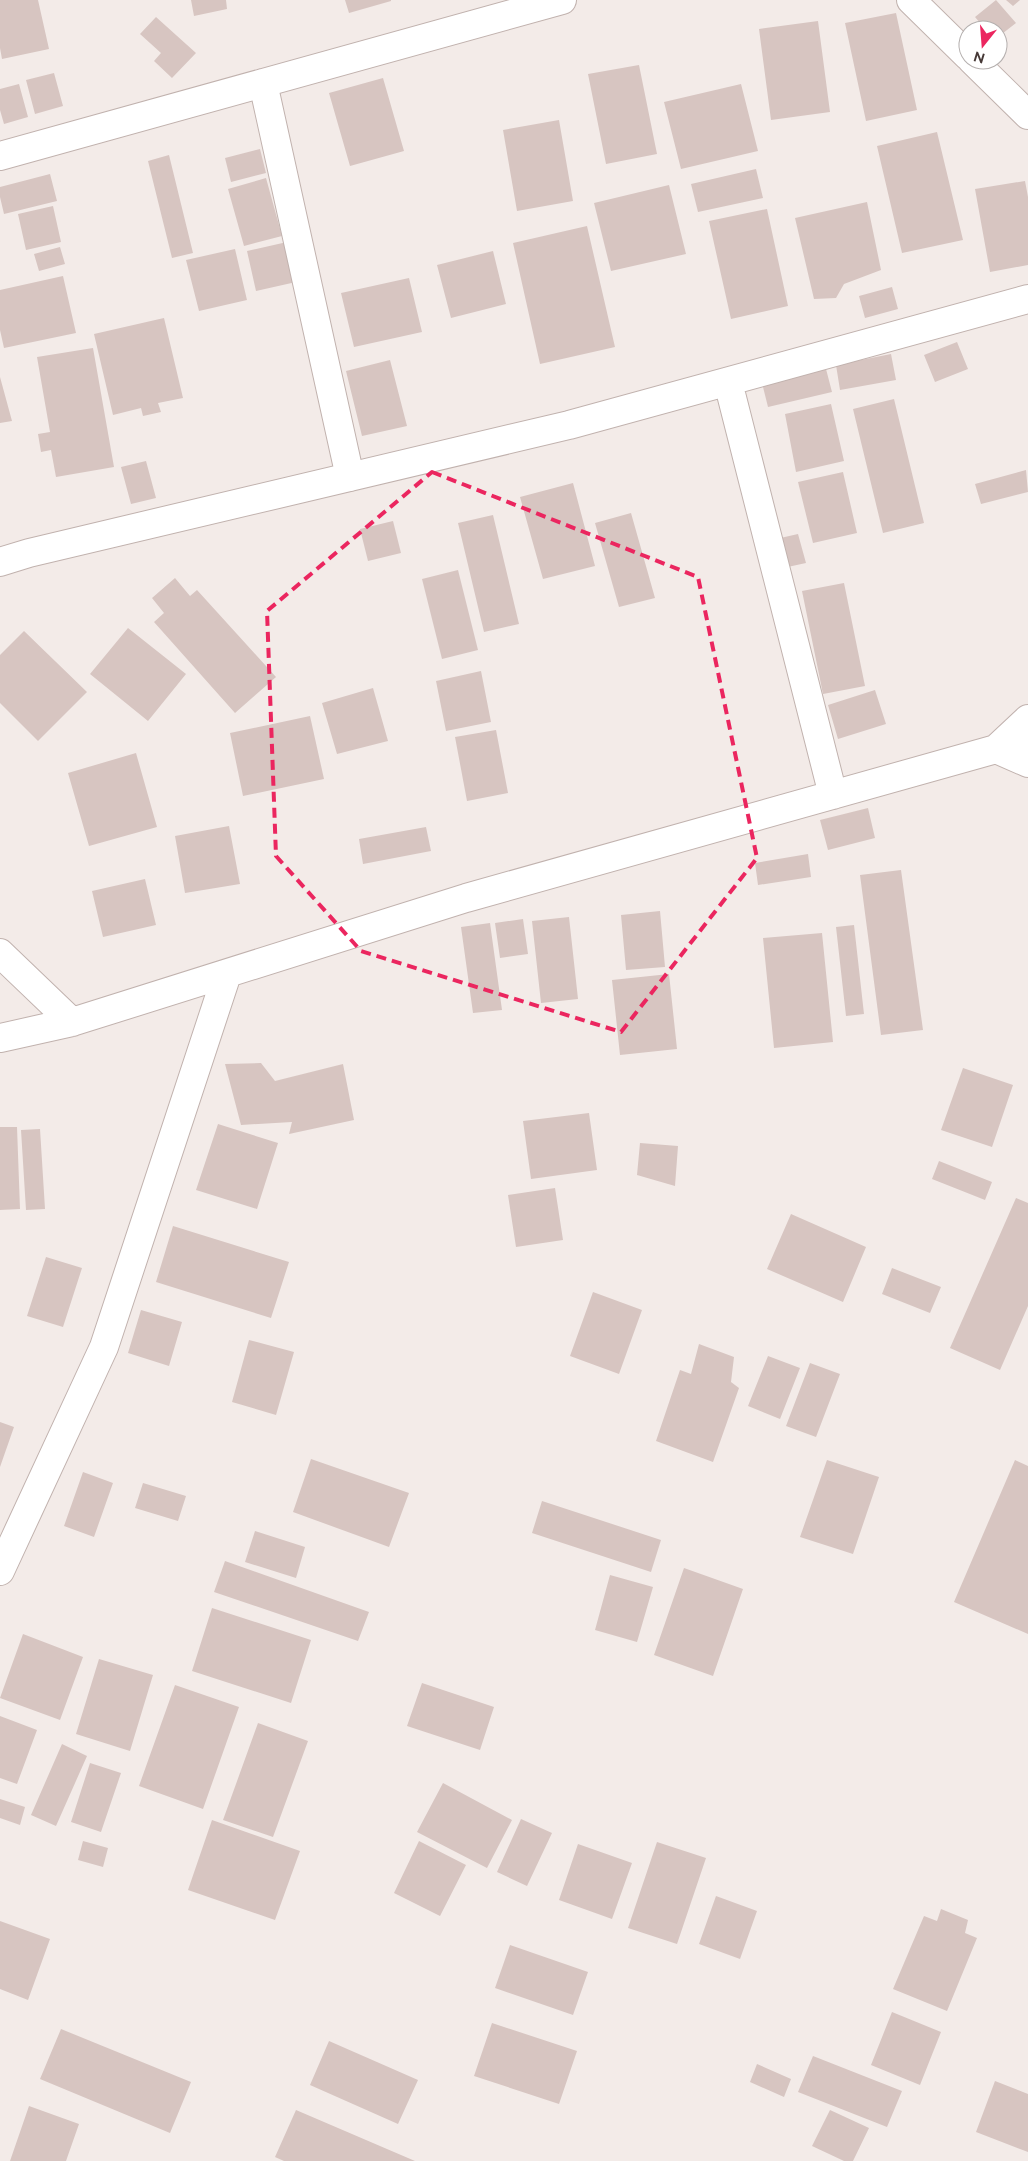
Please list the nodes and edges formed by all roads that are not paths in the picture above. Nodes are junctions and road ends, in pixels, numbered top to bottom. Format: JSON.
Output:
{"nodes":[{"id":1,"x":562,"y":0,"type":"edge"},
{"id":2,"x":911,"y":0,"type":"edge"},
{"id":3,"x":958,"y":46,"type":"edge"},
{"id":4,"x":982,"y":70,"type":"edge"},
{"id":5,"x":262,"y":83,"type":"junction"},
{"id":6,"x":1028,"y":115,"type":"edge"},
{"id":7,"x":0,"y":156,"type":"edge"},
{"id":8,"x":1028,"y":299,"type":"edge"},
{"id":9,"x":728,"y":382,"type":"junction"},
{"id":10,"x":350,"y":477,"type":"junction"},
{"id":11,"x":0,"y":562,"type":"edge"},
{"id":12,"x":1028,"y":719,"type":"edge"},
{"id":13,"x":1028,"y":743,"type":"edge"},
{"id":14,"x":996,"y":749,"type":"junction"},
{"id":15,"x":1028,"y":763,"type":"edge"},
{"id":16,"x":832,"y":795,"type":"junction"},
{"id":17,"x":0,"y":953,"type":"edge"},
{"id":18,"x":227,"y":974,"type":"junction"},
{"id":19,"x":72,"y":1022,"type":"junction"},
{"id":20,"x":0,"y":1038,"type":"edge"},
{"id":21,"x":0,"y":1571,"type":"edge"}],
"edges":[{"from":1,"to":5,"type":"street"},
{"from":2,"to":3,"type":"street"},
{"from":4,"to":6,"type":"street"},
{"from":5,"to":7,"type":"street"},
{"from":5,"to":10,"type":"street"},
{"from":8,"to":9,"type":"street"},
{"from":9,"to":10,"type":"street"},
{"from":9,"to":16,"type":"street"},
{"from":10,"to":11,"type":"street"},
{"from":12,"to":14,"type":"street"},
{"from":13,"to":14,"type":"street"},
{"from":14,"to":15,"type":"street"},
{"from":14,"to":16,"type":"street"},
{"from":16,"to":18,"type":"street"},
{"from":17,"to":19,"type":"street"},
{"from":18,"to":19,"type":"street"},
{"from":18,"to":21,"type":"street"},
{"from":19,"to":20,"type":"street"}]}
